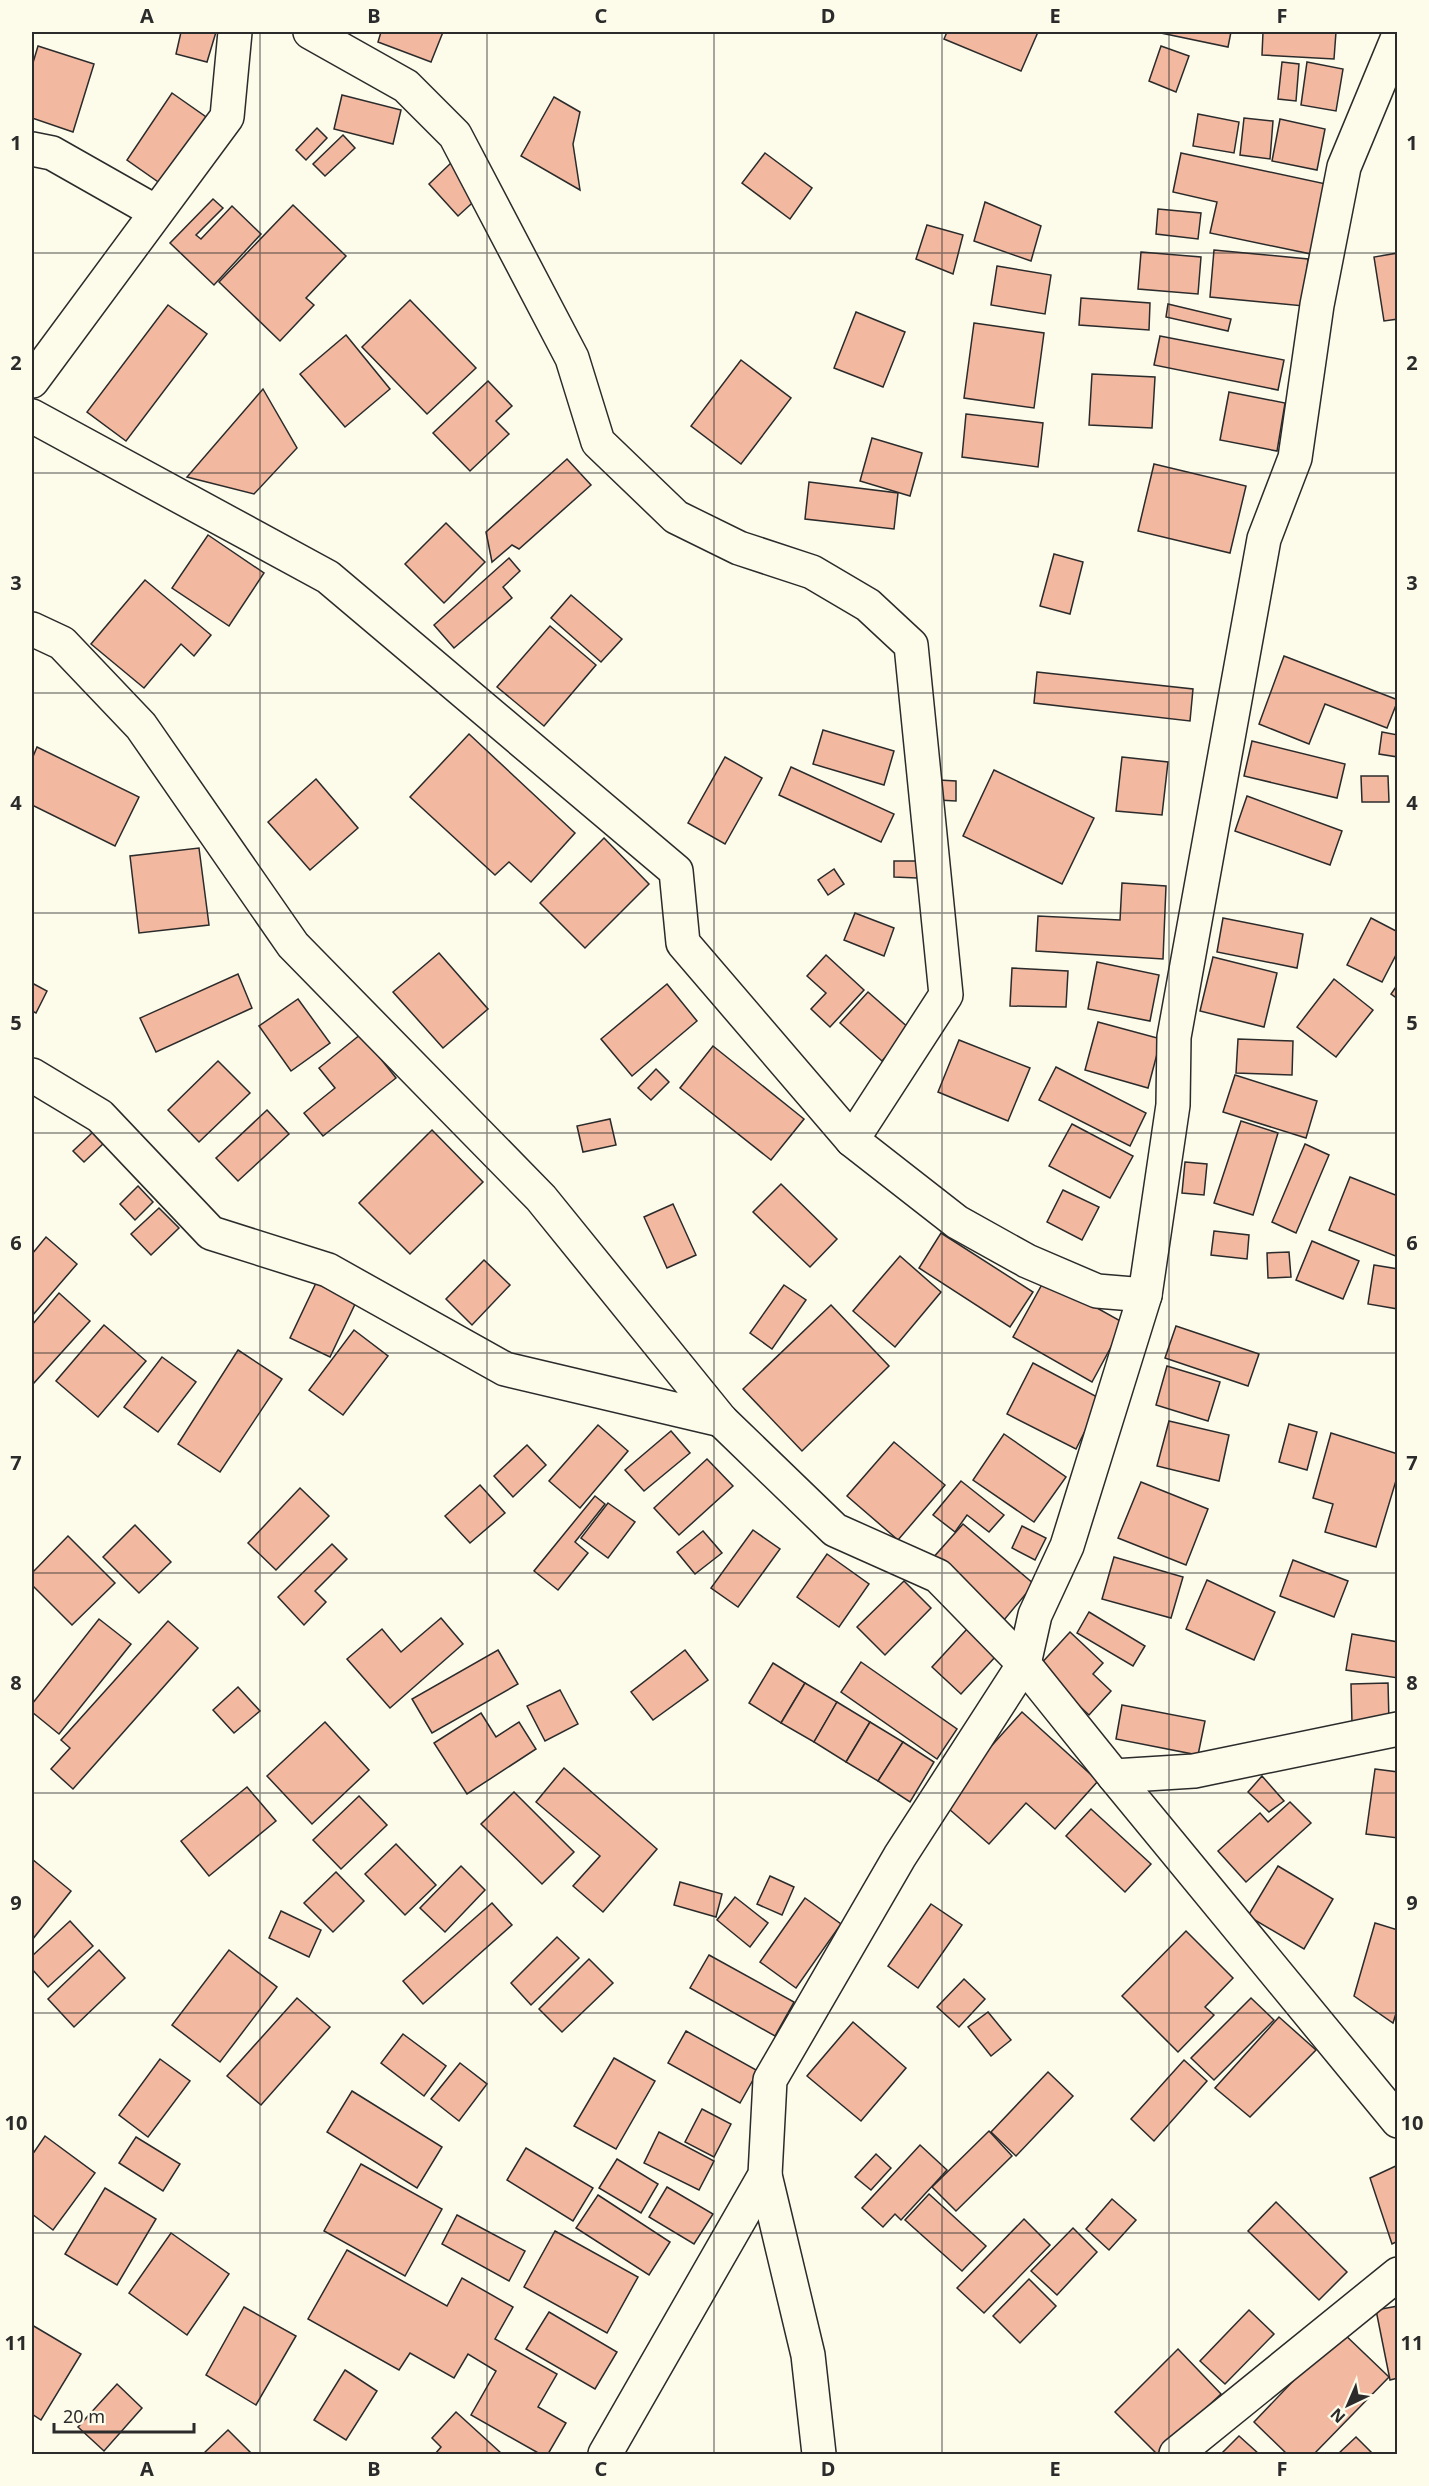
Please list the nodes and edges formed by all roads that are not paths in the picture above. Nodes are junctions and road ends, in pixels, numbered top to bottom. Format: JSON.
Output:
{"nodes":[{"id":1,"x":235,"y":32,"type":"edge"},
{"id":2,"x":310,"y":32,"type":"edge"},
{"id":3,"x":1398,"y":37,"type":"edge"},
{"id":4,"x":32,"y":149,"type":"edge"},
{"id":5,"x":156,"y":212,"type":"junction"},
{"id":6,"x":32,"y":381,"type":"edge"},
{"id":7,"x":32,"y":416,"type":"edge"},
{"id":8,"x":32,"y":629,"type":"edge"},
{"id":9,"x":32,"y":1075,"type":"edge"},
{"id":10,"x":852,"y":1140,"type":"junction"},
{"id":11,"x":1145,"y":1295,"type":"junction"},
{"id":12,"x":721,"y":1420,"type":"junction"},
{"id":13,"x":1024,"y":1664,"type":"junction"},
{"id":14,"x":1398,"y":1729,"type":"edge"},
{"id":15,"x":1114,"y":1776,"type":"junction"},
{"id":16,"x":1398,"y":2121,"type":"edge"},
{"id":17,"x":765,"y":2175,"type":"junction"},
{"id":18,"x":1398,"y":2274,"type":"edge"},
{"id":19,"x":605,"y":2454,"type":"edge"},
{"id":20,"x":819,"y":2454,"type":"edge"},
{"id":21,"x":1176,"y":2454,"type":"edge"}],
"edges":[{"from":1,"to":5,"type":"street"},
{"from":2,"to":10,"type":"street"},
{"from":3,"to":11,"type":"street"},
{"from":4,"to":5,"type":"street"},
{"from":5,"to":6,"type":"street"},
{"from":7,"to":10,"type":"street"},
{"from":8,"to":12,"type":"street"},
{"from":9,"to":12,"type":"street"},
{"from":10,"to":11,"type":"street"},
{"from":11,"to":13,"type":"street"},
{"from":12,"to":13,"type":"street"},
{"from":13,"to":15,"type":"street"},
{"from":13,"to":17,"type":"street"},
{"from":14,"to":15,"type":"street"},
{"from":15,"to":16,"type":"street"},
{"from":17,"to":19,"type":"street"},
{"from":17,"to":20,"type":"street"},
{"from":18,"to":21,"type":"street"}]}
